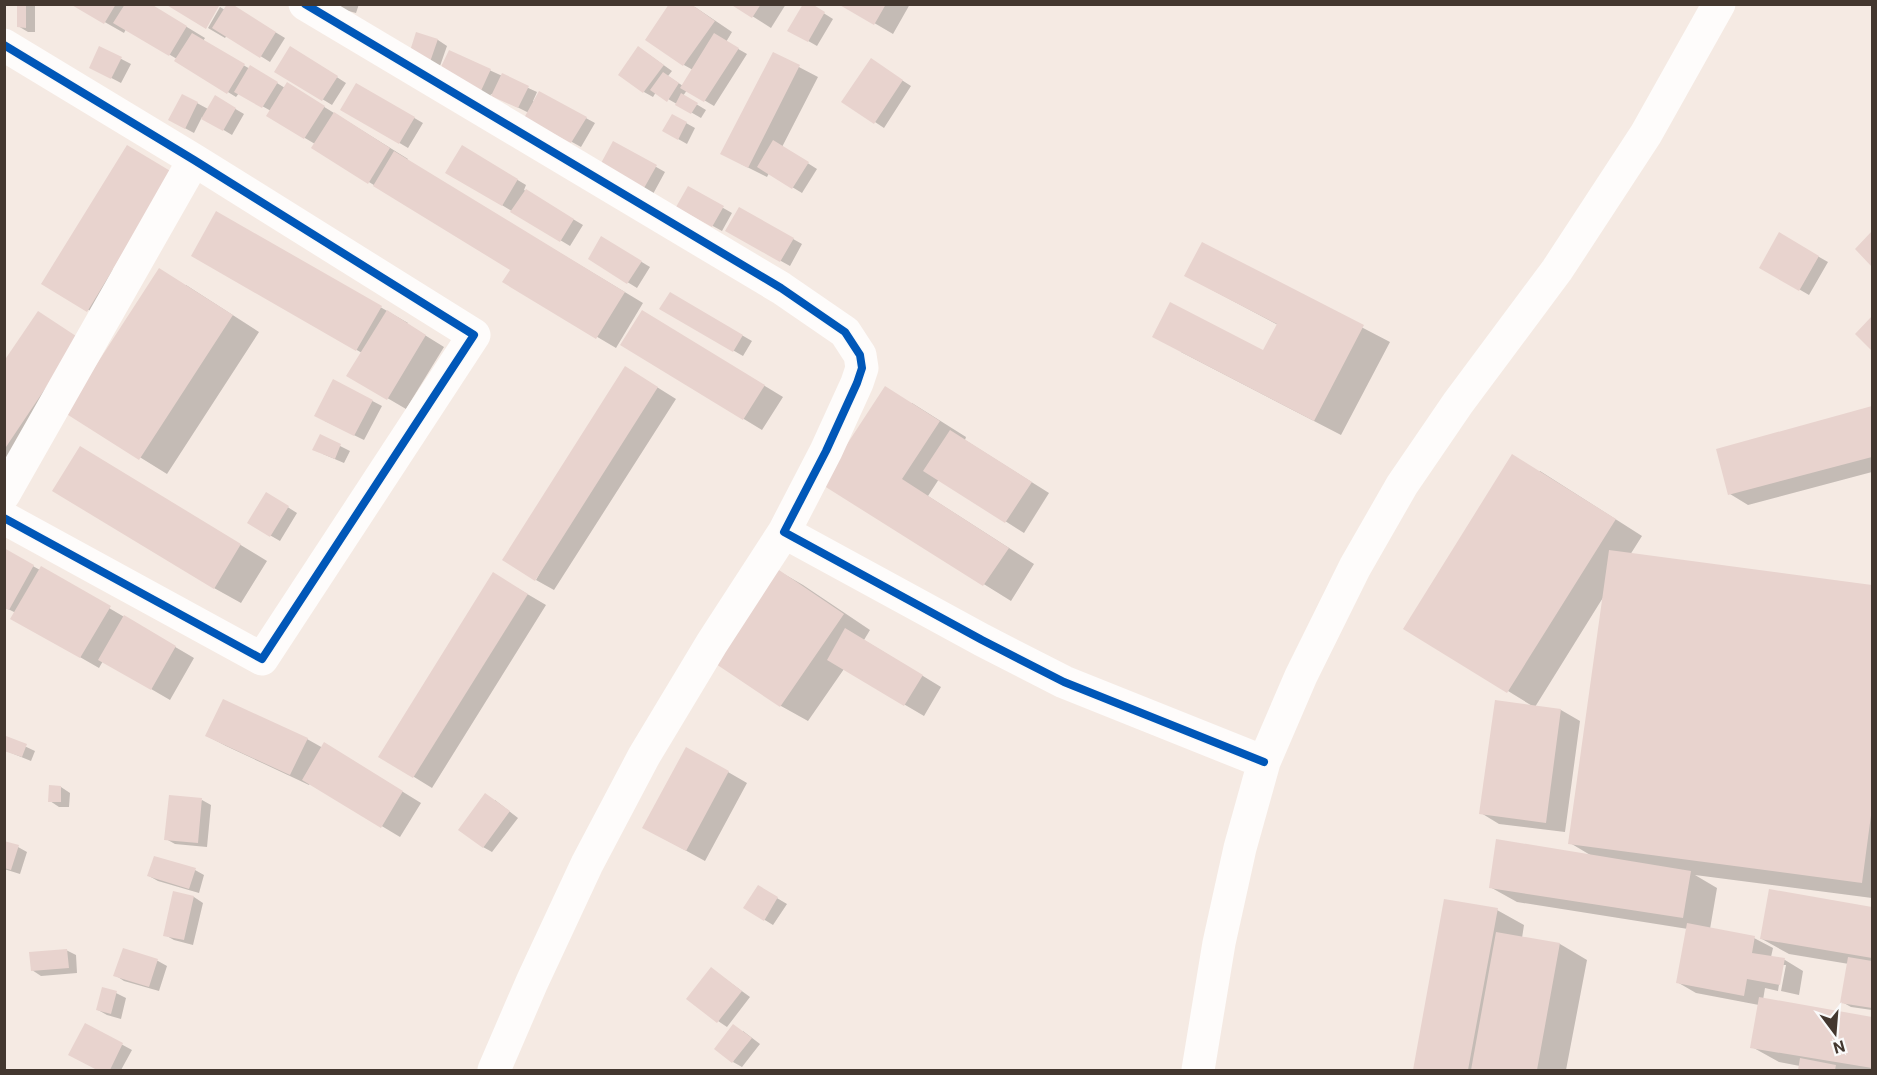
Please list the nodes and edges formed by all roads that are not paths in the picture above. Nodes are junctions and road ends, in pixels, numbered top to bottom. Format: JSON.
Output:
{"nodes":[{"id":1,"x":305,"y":4,"type":"edge"},
{"id":2,"x":1719,"y":4,"type":"edge"},
{"id":3,"x":4,"y":45,"type":"edge"},
{"id":4,"x":194,"y":160,"type":"junction"},
{"id":5,"x":4,"y":494,"type":"edge"},
{"id":6,"x":4,"y":518,"type":"edge"},
{"id":7,"x":784,"y":532,"type":"junction"},
{"id":8,"x":1264,"y":762,"type":"junction"},
{"id":9,"x":494,"y":1071,"type":"edge"},
{"id":10,"x":1198,"y":1071,"type":"edge"}],
"edges":[{"from":1,"to":7,"type":"street"},
{"from":2,"to":8,"type":"street"},
{"from":3,"to":4,"type":"street"},
{"from":4,"to":5,"type":"street"},
{"from":4,"to":6,"type":"street"},
{"from":7,"to":8,"type":"street"},
{"from":7,"to":9,"type":"street"},
{"from":8,"to":10,"type":"street"}]}
